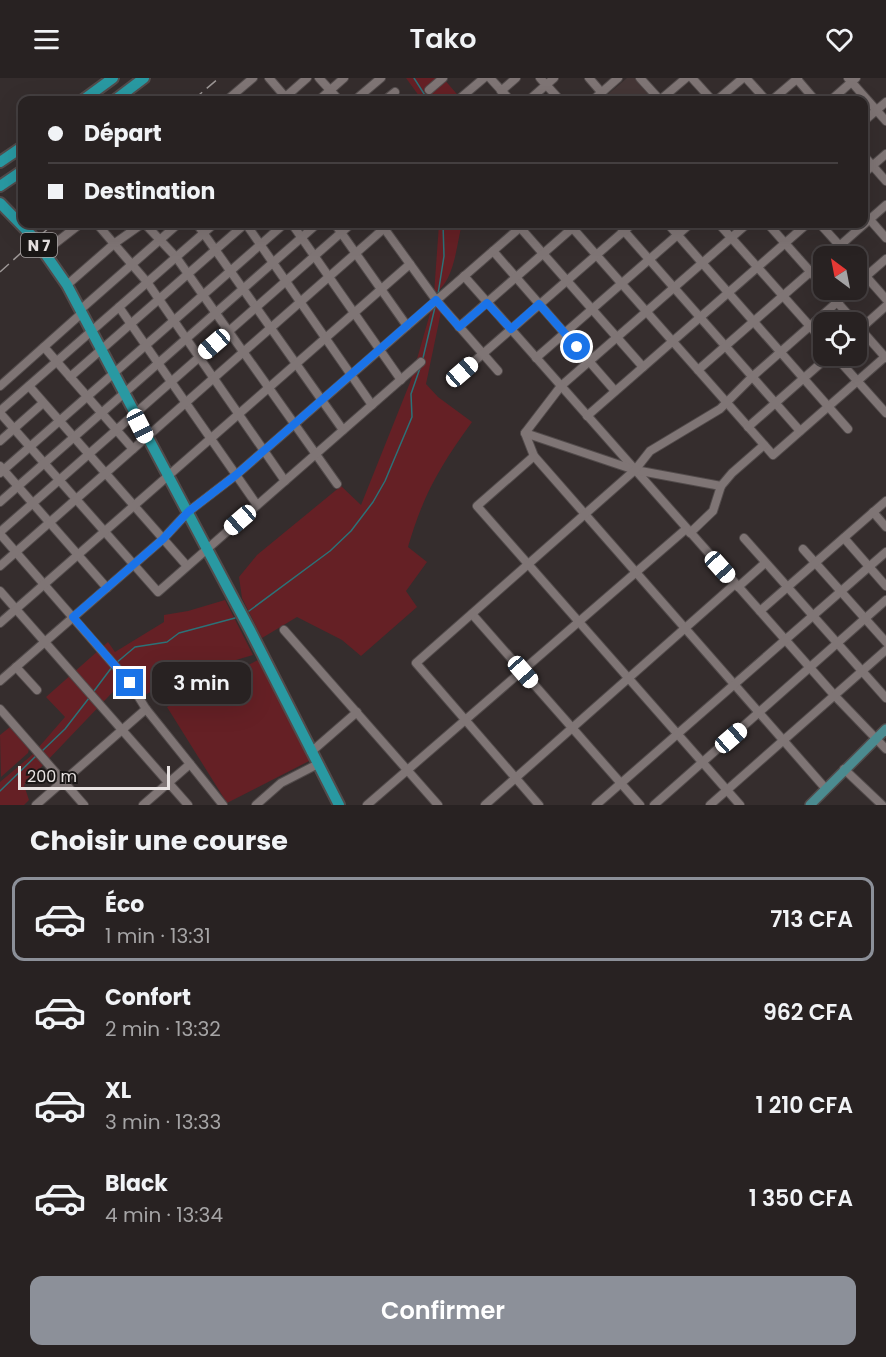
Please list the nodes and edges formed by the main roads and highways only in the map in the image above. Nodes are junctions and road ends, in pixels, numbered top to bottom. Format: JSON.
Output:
{"nodes":[{"id":1,"x":144,"y":78,"type":"edge"},
{"id":2,"x":109,"y":79,"type":"edge"},
{"id":3,"x":88,"y":96,"type":"edge"},
{"id":4,"x":123,"y":96,"type":"edge"},
{"id":5,"x":18,"y":150,"type":"edge"},
{"id":6,"x":0,"y":162,"type":"edge"},
{"id":7,"x":0,"y":172,"type":"edge"},
{"id":8,"x":18,"y":174,"type":"edge"},
{"id":9,"x":0,"y":186,"type":"edge"},
{"id":10,"x":3,"y":206,"type":"edge"},
{"id":11,"x":18,"y":223,"type":"edge"},
{"id":12,"x":23,"y":228,"type":"edge"},
{"id":13,"x":886,"y":729,"type":"edge"},
{"id":14,"x":339,"y":805,"type":"edge"},
{"id":15,"x":810,"y":805,"type":"edge"}],
"edges":[{"from":1,"to":4,"type":"highway"},
{"from":2,"to":3,"type":"highway"},
{"from":5,"to":6,"type":"highway"},
{"from":7,"to":9,"type":"highway"},
{"from":8,"to":9,"type":"highway"},
{"from":9,"to":10,"type":"highway","number":"N 7"},
{"from":10,"to":11,"type":"highway","number":"N 7"},
{"from":12,"to":14,"type":"highway","number":"N 7"},
{"from":13,"to":15,"type":"main road"}]}
